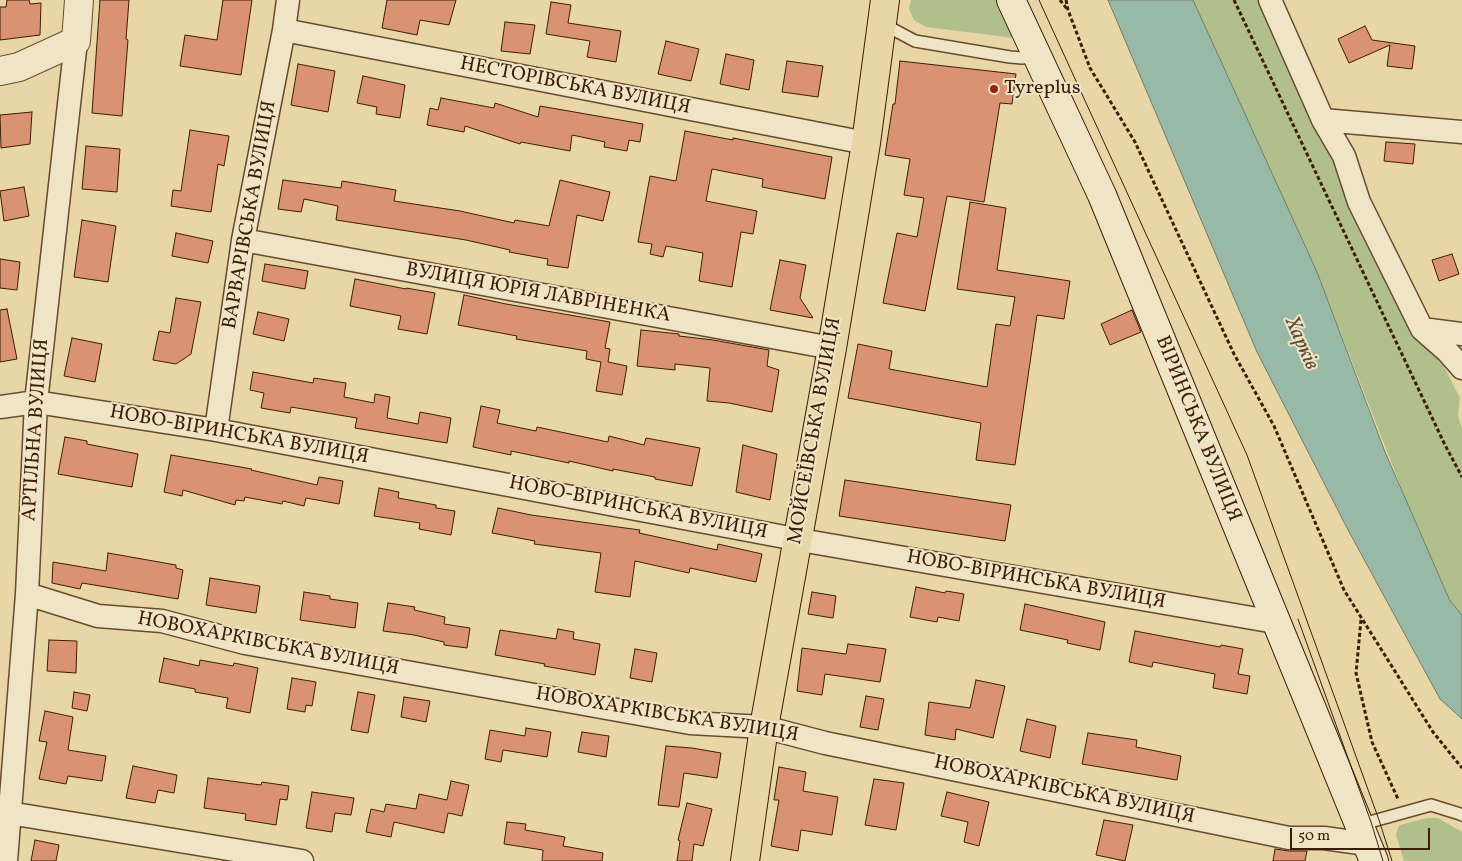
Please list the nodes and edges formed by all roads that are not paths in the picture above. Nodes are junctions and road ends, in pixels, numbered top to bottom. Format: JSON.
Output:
{"nodes":[{"id":1,"x":79,"y":0,"type":"edge"},
{"id":2,"x":288,"y":0,"type":"edge"},
{"id":3,"x":1011,"y":0,"type":"edge"},
{"id":4,"x":1270,"y":0,"type":"edge"},
{"id":5,"x":884,"y":12,"type":"edge"},
{"id":6,"x":284,"y":30,"type":"junction"},
{"id":7,"x":76,"y":41,"type":"junction"},
{"id":8,"x":1038,"y":56,"type":"junction"},
{"id":9,"x":0,"y":70,"type":"edge"},
{"id":10,"x":1323,"y":120,"type":"junction"},
{"id":11,"x":1462,"y":132,"type":"edge"},
{"id":12,"x":866,"y":143,"type":"junction"},
{"id":13,"x":243,"y":240,"type":"junction"},
{"id":14,"x":1422,"y":329,"type":"junction"},
{"id":15,"x":1462,"y":334,"type":"edge"},
{"id":16,"x":832,"y":348,"type":"junction"},
{"id":17,"x":1462,"y":368,"type":"edge"},
{"id":18,"x":36,"y":402,"type":"junction"},
{"id":19,"x":0,"y":407,"type":"edge"},
{"id":20,"x":216,"y":430,"type":"junction"},
{"id":21,"x":797,"y":539,"type":"junction"},
{"id":22,"x":27,"y":594,"type":"junction"},
{"id":23,"x":1275,"y":622,"type":"junction"},
{"id":24,"x":764,"y":727,"type":"junction"},
{"id":25,"x":7,"y":749,"type":"edge"},
{"id":26,"x":10,"y":812,"type":"junction"},
{"id":27,"x":1462,"y":816,"type":"edge"},
{"id":28,"x":1366,"y":844,"type":"edge"},
{"id":29,"x":6,"y":861,"type":"edge"},
{"id":30,"x":302,"y":861,"type":"edge"},
{"id":31,"x":745,"y":861,"type":"edge"}],
"edges":[{"from":1,"to":7,"type":"main road","name":"АРТІЛЬНА ВУЛИЦЯ"},
{"from":2,"to":6,"type":"street","name":"ВАРВАРІВСЬКА ВУЛИЦЯ"},
{"from":3,"to":8,"type":"main road","name":"ВІРИНСЬКА ВУЛИЦЯ"},
{"from":4,"to":10,"type":"street"},
{"from":5,"to":8,"type":"lane"},
{"from":5,"to":12,"type":"main road","name":"МОЙСЕЇВСЬКА ВУЛИЦЯ"},
{"from":6,"to":12,"type":"street","name":"НЕСТОРІВСЬКА ВУЛИЦЯ"},
{"from":6,"to":13,"type":"street","name":"ВАРВАРІВСЬКА ВУЛИЦЯ"},
{"from":7,"to":9,"type":"main road"},
{"from":7,"to":18,"type":"street","name":"АРТІЛЬНА ВУЛИЦЯ"},
{"from":8,"to":23,"type":"main road","name":"ВІРИНСЬКА ВУЛИЦЯ"},
{"from":10,"to":11,"type":"street"},
{"from":10,"to":14,"type":"street"},
{"from":12,"to":16,"type":"main road","name":"МОЙСЕЇВСЬКА ВУЛИЦЯ"},
{"from":13,"to":16,"type":"street","name":"ВУЛИЦЯ ЮРІЯ ЛАВРІНЕНКА"},
{"from":13,"to":20,"type":"street","name":"ВАРВАРІВСЬКА ВУЛИЦЯ"},
{"from":14,"to":15,"type":"street"},
{"from":14,"to":17,"type":"street"},
{"from":16,"to":21,"type":"main road","name":"МОЙСЕЇВСЬКА ВУЛИЦЯ"},
{"from":18,"to":19,"type":"street","name":"НОВО-ВІРИНСЬКА ВУЛИЦЯ"},
{"from":18,"to":20,"type":"street","name":"НОВО-ВІРИНСЬКА ВУЛИЦЯ"},
{"from":18,"to":22,"type":"street","name":"АРТІЛЬНА ВУЛИЦЯ"},
{"from":20,"to":21,"type":"street","name":"НОВО-ВІРИНСЬКА ВУЛИЦЯ"},
{"from":21,"to":23,"type":"street","name":"НОВО-ВІРИНСЬКА ВУЛИЦЯ"},
{"from":21,"to":24,"type":"main road","name":"МОЙСЕЇВСЬКА ВУЛИЦЯ"},
{"from":22,"to":24,"type":"street","name":"НОВОХАРКІВСЬКА ВУЛИЦЯ"},
{"from":22,"to":25,"type":"street","name":"АРТІЛЬНА ВУЛИЦЯ"},
{"from":23,"to":28,"type":"main road","name":"ВІРИНСЬКА ВУЛИЦЯ"},
{"from":24,"to":28,"type":"street","name":"НОВОХАРКІВСЬКА ВУЛИЦЯ"},
{"from":24,"to":31,"type":"main road","name":"МОЙСЕЇВСЬКА ВУЛИЦЯ"},
{"from":25,"to":26,"type":"street","name":"АРТІЛЬНА ВУЛИЦЯ"},
{"from":26,"to":29,"type":"street","name":"АРТІЛЬНА ВУЛИЦЯ"},
{"from":26,"to":30,"type":"street"},
{"from":27,"to":28,"type":"lane"}]}
